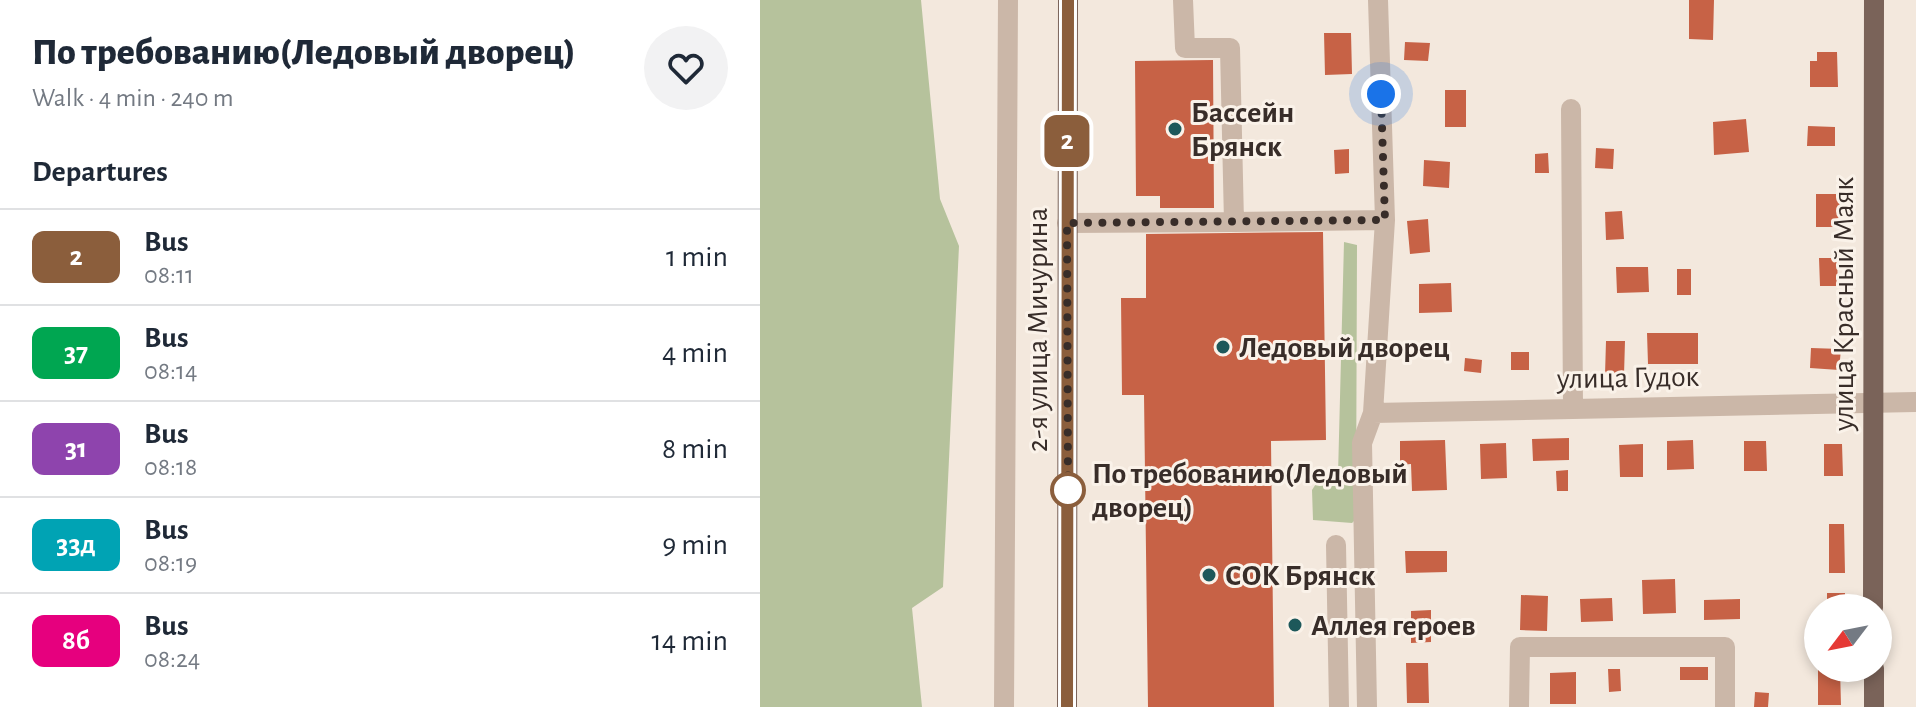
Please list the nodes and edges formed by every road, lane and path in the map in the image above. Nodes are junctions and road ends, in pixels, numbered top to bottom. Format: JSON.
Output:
{"nodes":[{"id":1,"x":1008,"y":0,"type":"edge"},
{"id":2,"x":1068,"y":0,"type":"edge"},
{"id":3,"x":1183,"y":0,"type":"edge"},
{"id":4,"x":1378,"y":0,"type":"edge"},
{"id":5,"x":1874,"y":0,"type":"edge"},
{"id":6,"x":1571,"y":109,"type":"dead end"},
{"id":7,"x":1385,"y":220,"type":"junction"},
{"id":8,"x":1234,"y":222,"type":"junction"},
{"id":9,"x":1067,"y":223,"type":"junction"},
{"id":10,"x":1873,"y":402,"type":"junction"},
{"id":11,"x":1916,"y":402,"type":"edge"},
{"id":12,"x":1573,"y":407,"type":"junction"},
{"id":13,"x":1373,"y":413,"type":"junction"},
{"id":14,"x":1336,"y":545,"type":"dead end"},
{"id":15,"x":1873,"y":594,"type":"edge"},
{"id":16,"x":1338,"y":637,"type":"junction"},
{"id":17,"x":1365,"y":638,"type":"junction"},
{"id":18,"x":1874,"y":682,"type":"edge"},
{"id":19,"x":1004,"y":707,"type":"edge"},
{"id":20,"x":1067,"y":707,"type":"edge"},
{"id":21,"x":1339,"y":707,"type":"edge"},
{"id":22,"x":1367,"y":707,"type":"edge"},
{"id":23,"x":1519,"y":707,"type":"edge"},
{"id":24,"x":1725,"y":707,"type":"edge"},
{"id":25,"x":1874,"y":707,"type":"edge"}],
"edges":[{"from":1,"to":19,"type":"street"},
{"from":2,"to":9,"type":"main road","name":"2-я улица Мичурина"},
{"from":3,"to":8,"type":"street"},
{"from":4,"to":7,"type":"street"},
{"from":5,"to":10,"type":"main road","name":"улица Красный Маяк"},
{"from":6,"to":12,"type":"street"},
{"from":7,"to":8,"type":"street"},
{"from":7,"to":13,"type":"street"},
{"from":8,"to":9,"type":"street"},
{"from":9,"to":20,"type":"main road","name":"2-я улица Мичурина"},
{"from":10,"to":11,"type":"street","name":"улица Гудок"},
{"from":10,"to":12,"type":"street","name":"улица Гудок"},
{"from":10,"to":15,"type":"main road","name":"улица Красный Маяк"},
{"from":12,"to":13,"type":"street","name":"улица Гудок"},
{"from":13,"to":17,"type":"street"},
{"from":14,"to":16,"type":"street"},
{"from":16,"to":17,"type":"street"},
{"from":16,"to":21,"type":"street"},
{"from":17,"to":22,"type":"street"},
{"from":18,"to":25,"type":"main road"},
{"from":23,"to":24,"type":"street"}]}
